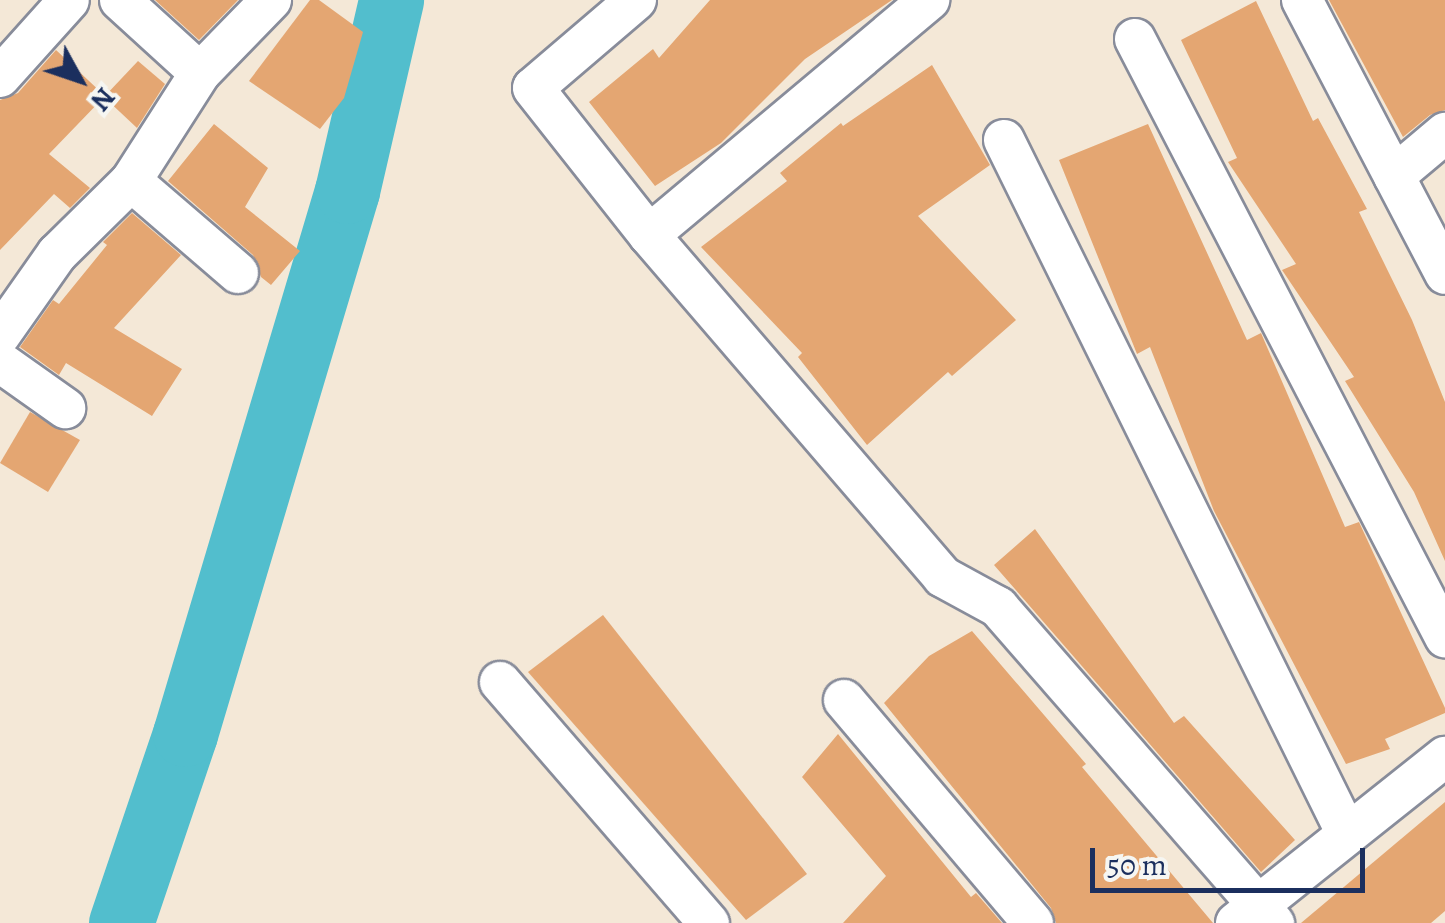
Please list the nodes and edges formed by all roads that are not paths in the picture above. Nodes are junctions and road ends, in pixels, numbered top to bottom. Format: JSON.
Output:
{"nodes":[{"id":1,"x":69,"y":0,"type":"edge"},
{"id":2,"x":120,"y":0,"type":"edge"},
{"id":3,"x":271,"y":0,"type":"edge"},
{"id":4,"x":636,"y":0,"type":"edge"},
{"id":5,"x":929,"y":0,"type":"edge"},
{"id":6,"x":1302,"y":0,"type":"edge"},
{"id":7,"x":1134,"y":39,"type":"dead end"},
{"id":8,"x":200,"y":73,"type":"junction"},
{"id":9,"x":0,"y":77,"type":"edge"},
{"id":10,"x":1445,"y":133,"type":"edge"},
{"id":11,"x":1004,"y":140,"type":"dead end"},
{"id":12,"x":1394,"y":176,"type":"junction"},
{"id":13,"x":131,"y":181,"type":"junction"},
{"id":14,"x":649,"y":235,"type":"junction"},
{"id":15,"x":238,"y":274,"type":"dead end"},
{"id":16,"x":1445,"y":274,"type":"edge"},
{"id":17,"x":0,"y":335,"type":"edge"},
{"id":18,"x":0,"y":362,"type":"edge"},
{"id":19,"x":65,"y":408,"type":"dead end"},
{"id":20,"x":1445,"y":637,"type":"edge"},
{"id":21,"x":500,"y":682,"type":"dead end"},
{"id":22,"x":844,"y":700,"type":"dead end"},
{"id":23,"x":1445,"y":756,"type":"edge"},
{"id":24,"x":1347,"y":834,"type":"junction"},
{"id":25,"x":1256,"y":917,"type":"edge"},
{"id":26,"x":709,"y":923,"type":"edge"},
{"id":27,"x":1034,"y":923,"type":"edge"}],
"edges":[{"from":1,"to":9,"type":"street"},
{"from":2,"to":8,"type":"street"},
{"from":3,"to":8,"type":"street"},
{"from":4,"to":14,"type":"street"},
{"from":5,"to":14,"type":"street"},
{"from":6,"to":12,"type":"street"},
{"from":7,"to":20,"type":"street"},
{"from":8,"to":13,"type":"street"},
{"from":10,"to":12,"type":"street"},
{"from":11,"to":24,"type":"street"},
{"from":12,"to":16,"type":"street"},
{"from":13,"to":15,"type":"street"},
{"from":13,"to":17,"type":"street"},
{"from":14,"to":25,"type":"street"},
{"from":18,"to":19,"type":"street"},
{"from":21,"to":26,"type":"street"},
{"from":22,"to":27,"type":"street"},
{"from":23,"to":24,"type":"street"},
{"from":24,"to":25,"type":"street"}]}
